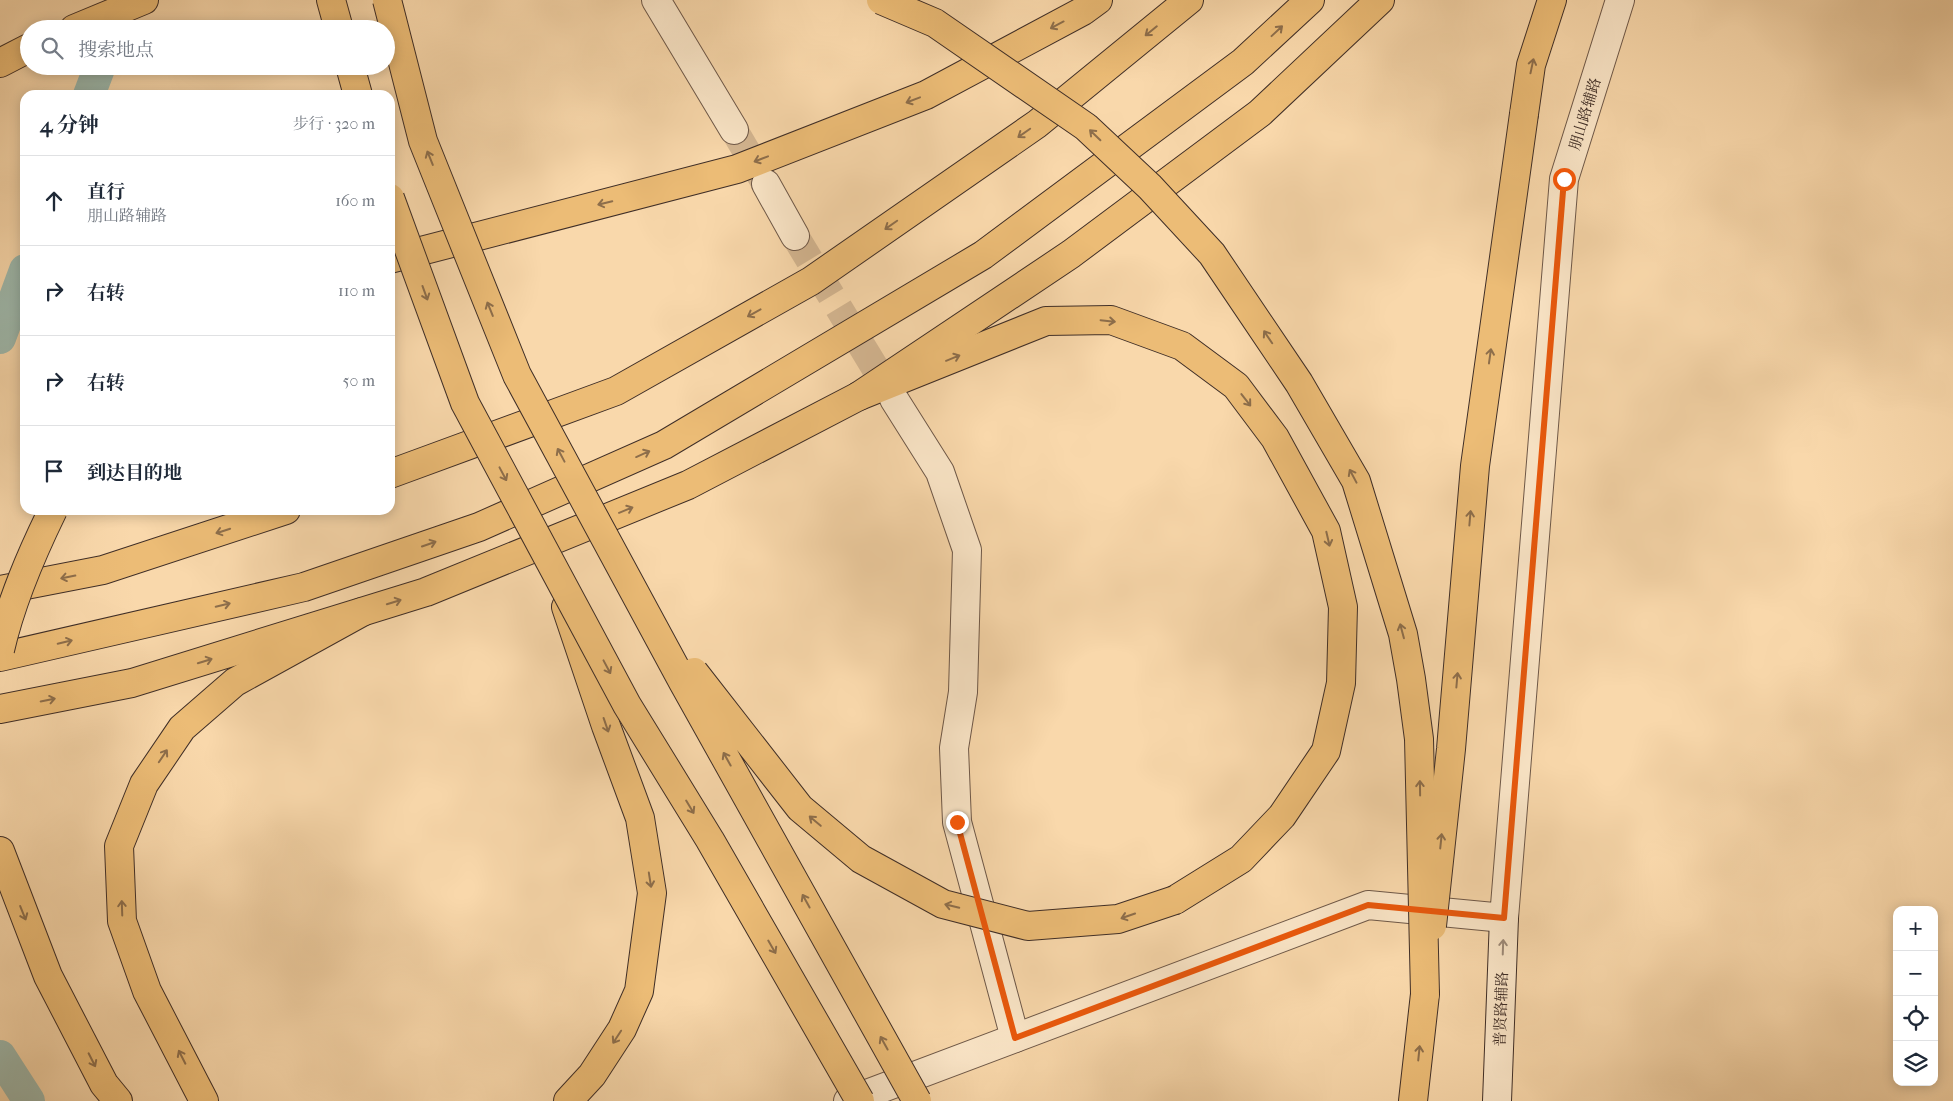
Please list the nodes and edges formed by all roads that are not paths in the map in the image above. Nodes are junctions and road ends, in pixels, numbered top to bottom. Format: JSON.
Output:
{"nodes":[{"id":1,"x":144,"y":0,"type":"edge"},
{"id":2,"x":331,"y":0,"type":"edge"},
{"id":3,"x":387,"y":0,"type":"edge"},
{"id":4,"x":656,"y":0,"type":"edge"},
{"id":5,"x":881,"y":0,"type":"edge"},
{"id":6,"x":1098,"y":0,"type":"edge"},
{"id":7,"x":1189,"y":0,"type":"edge"},
{"id":8,"x":1310,"y":0,"type":"edge"},
{"id":9,"x":1380,"y":0,"type":"edge"},
{"id":10,"x":1552,"y":0,"type":"edge"},
{"id":11,"x":1620,"y":0,"type":"edge"},
{"id":12,"x":96,"y":20,"type":"edge"},
{"id":13,"x":337,"y":20,"type":"edge"},
{"id":14,"x":392,"y":20,"type":"edge"},
{"id":15,"x":395,"y":32,"type":"edge"},
{"id":16,"x":20,"y":53,"type":"edge"},
{"id":17,"x":0,"y":63,"type":"edge"},
{"id":18,"x":352,"y":75,"type":"edge"},
{"id":19,"x":357,"y":90,"type":"edge"},
{"id":20,"x":734,"y":130,"type":"tunnel mouth"},
{"id":21,"x":766,"y":184,"type":"tunnel mouth"},
{"id":22,"x":395,"y":212,"type":"edge"},
{"id":23,"x":795,"y":236,"type":"tunnel mouth"},
{"id":24,"x":395,"y":258,"type":"edge"},
{"id":25,"x":859,"y":396,"type":"junction"},
{"id":26,"x":894,"y":399,"type":"tunnel mouth"},
{"id":27,"x":395,"y":472,"type":"edge"},
{"id":28,"x":50,"y":515,"type":"edge"},
{"id":29,"x":271,"y":515,"type":"edge"},
{"id":30,"x":551,"y":563,"type":"junction"},
{"id":31,"x":0,"y":590,"type":"edge"},
{"id":32,"x":642,"y":606,"type":"junction"},
{"id":33,"x":362,"y":612,"type":"junction"},
{"id":34,"x":0,"y":650,"type":"edge"},
{"id":35,"x":0,"y":657,"type":"edge"},
{"id":36,"x":0,"y":709,"type":"edge"},
{"id":37,"x":0,"y":851,"type":"edge"},
{"id":38,"x":1504,"y":918,"type":"junction"},
{"id":39,"x":1425,"y":994,"type":"junction"},
{"id":40,"x":1015,"y":1038,"type":"junction"},
{"id":41,"x":118,"y":1101,"type":"edge"},
{"id":42,"x":204,"y":1101,"type":"edge"},
{"id":43,"x":568,"y":1101,"type":"edge"},
{"id":44,"x":848,"y":1101,"type":"edge"},
{"id":45,"x":860,"y":1101,"type":"edge"},
{"id":46,"x":917,"y":1101,"type":"edge"},
{"id":47,"x":1413,"y":1101,"type":"edge"},
{"id":48,"x":1497,"y":1101,"type":"edge"}],
"edges":[{"from":1,"to":12,"type":"main road"},
{"from":2,"to":13,"type":"main road"},
{"from":14,"to":3,"type":"main road","one_way":true,"bridge":true},
{"from":4,"to":20,"type":"street"},
{"from":39,"to":5,"type":"main road","one_way":true,"bridge":true},
{"from":6,"to":24,"type":"main road","one_way":true},
{"from":7,"to":27,"type":"main road","one_way":true},
{"from":35,"to":8,"type":"main road","one_way":true},
{"from":9,"to":25,"type":"main road"},
{"from":39,"to":10,"type":"main road","one_way":true,"bridge":true},
{"from":11,"to":38,"type":"street","name":"朋山路辅路"},
{"from":32,"to":15,"type":"main road","one_way":true,"bridge":true},
{"from":16,"to":17,"type":"main road"},
{"from":18,"to":19,"type":"main road"},
{"from":21,"to":23,"type":"street"},
{"from":22,"to":30,"type":"main road","one_way":true,"bridge":true},
{"from":25,"to":32,"type":"main road","one_way":true,"bridge":true},
{"from":33,"to":25,"type":"main road","one_way":true},
{"from":26,"to":40,"type":"street"},
{"from":28,"to":34,"type":"main road","bridge":true},
{"from":29,"to":31,"type":"main road","one_way":true},
{"from":30,"to":43,"type":"main road","one_way":true,"bridge":true},
{"from":30,"to":45,"type":"main road","one_way":true,"bridge":true},
{"from":46,"to":32,"type":"main road","one_way":true,"bridge":true},
{"from":36,"to":33,"type":"main road","one_way":true},
{"from":42,"to":33,"type":"main road","one_way":true},
{"from":37,"to":41,"type":"main road","one_way":true},
{"from":38,"to":40,"type":"street"},
{"from":48,"to":38,"type":"street","name":"普贤路辅路","one_way":true},
{"from":47,"to":39,"type":"main road","one_way":true},
{"from":40,"to":44,"type":"street"}]}
